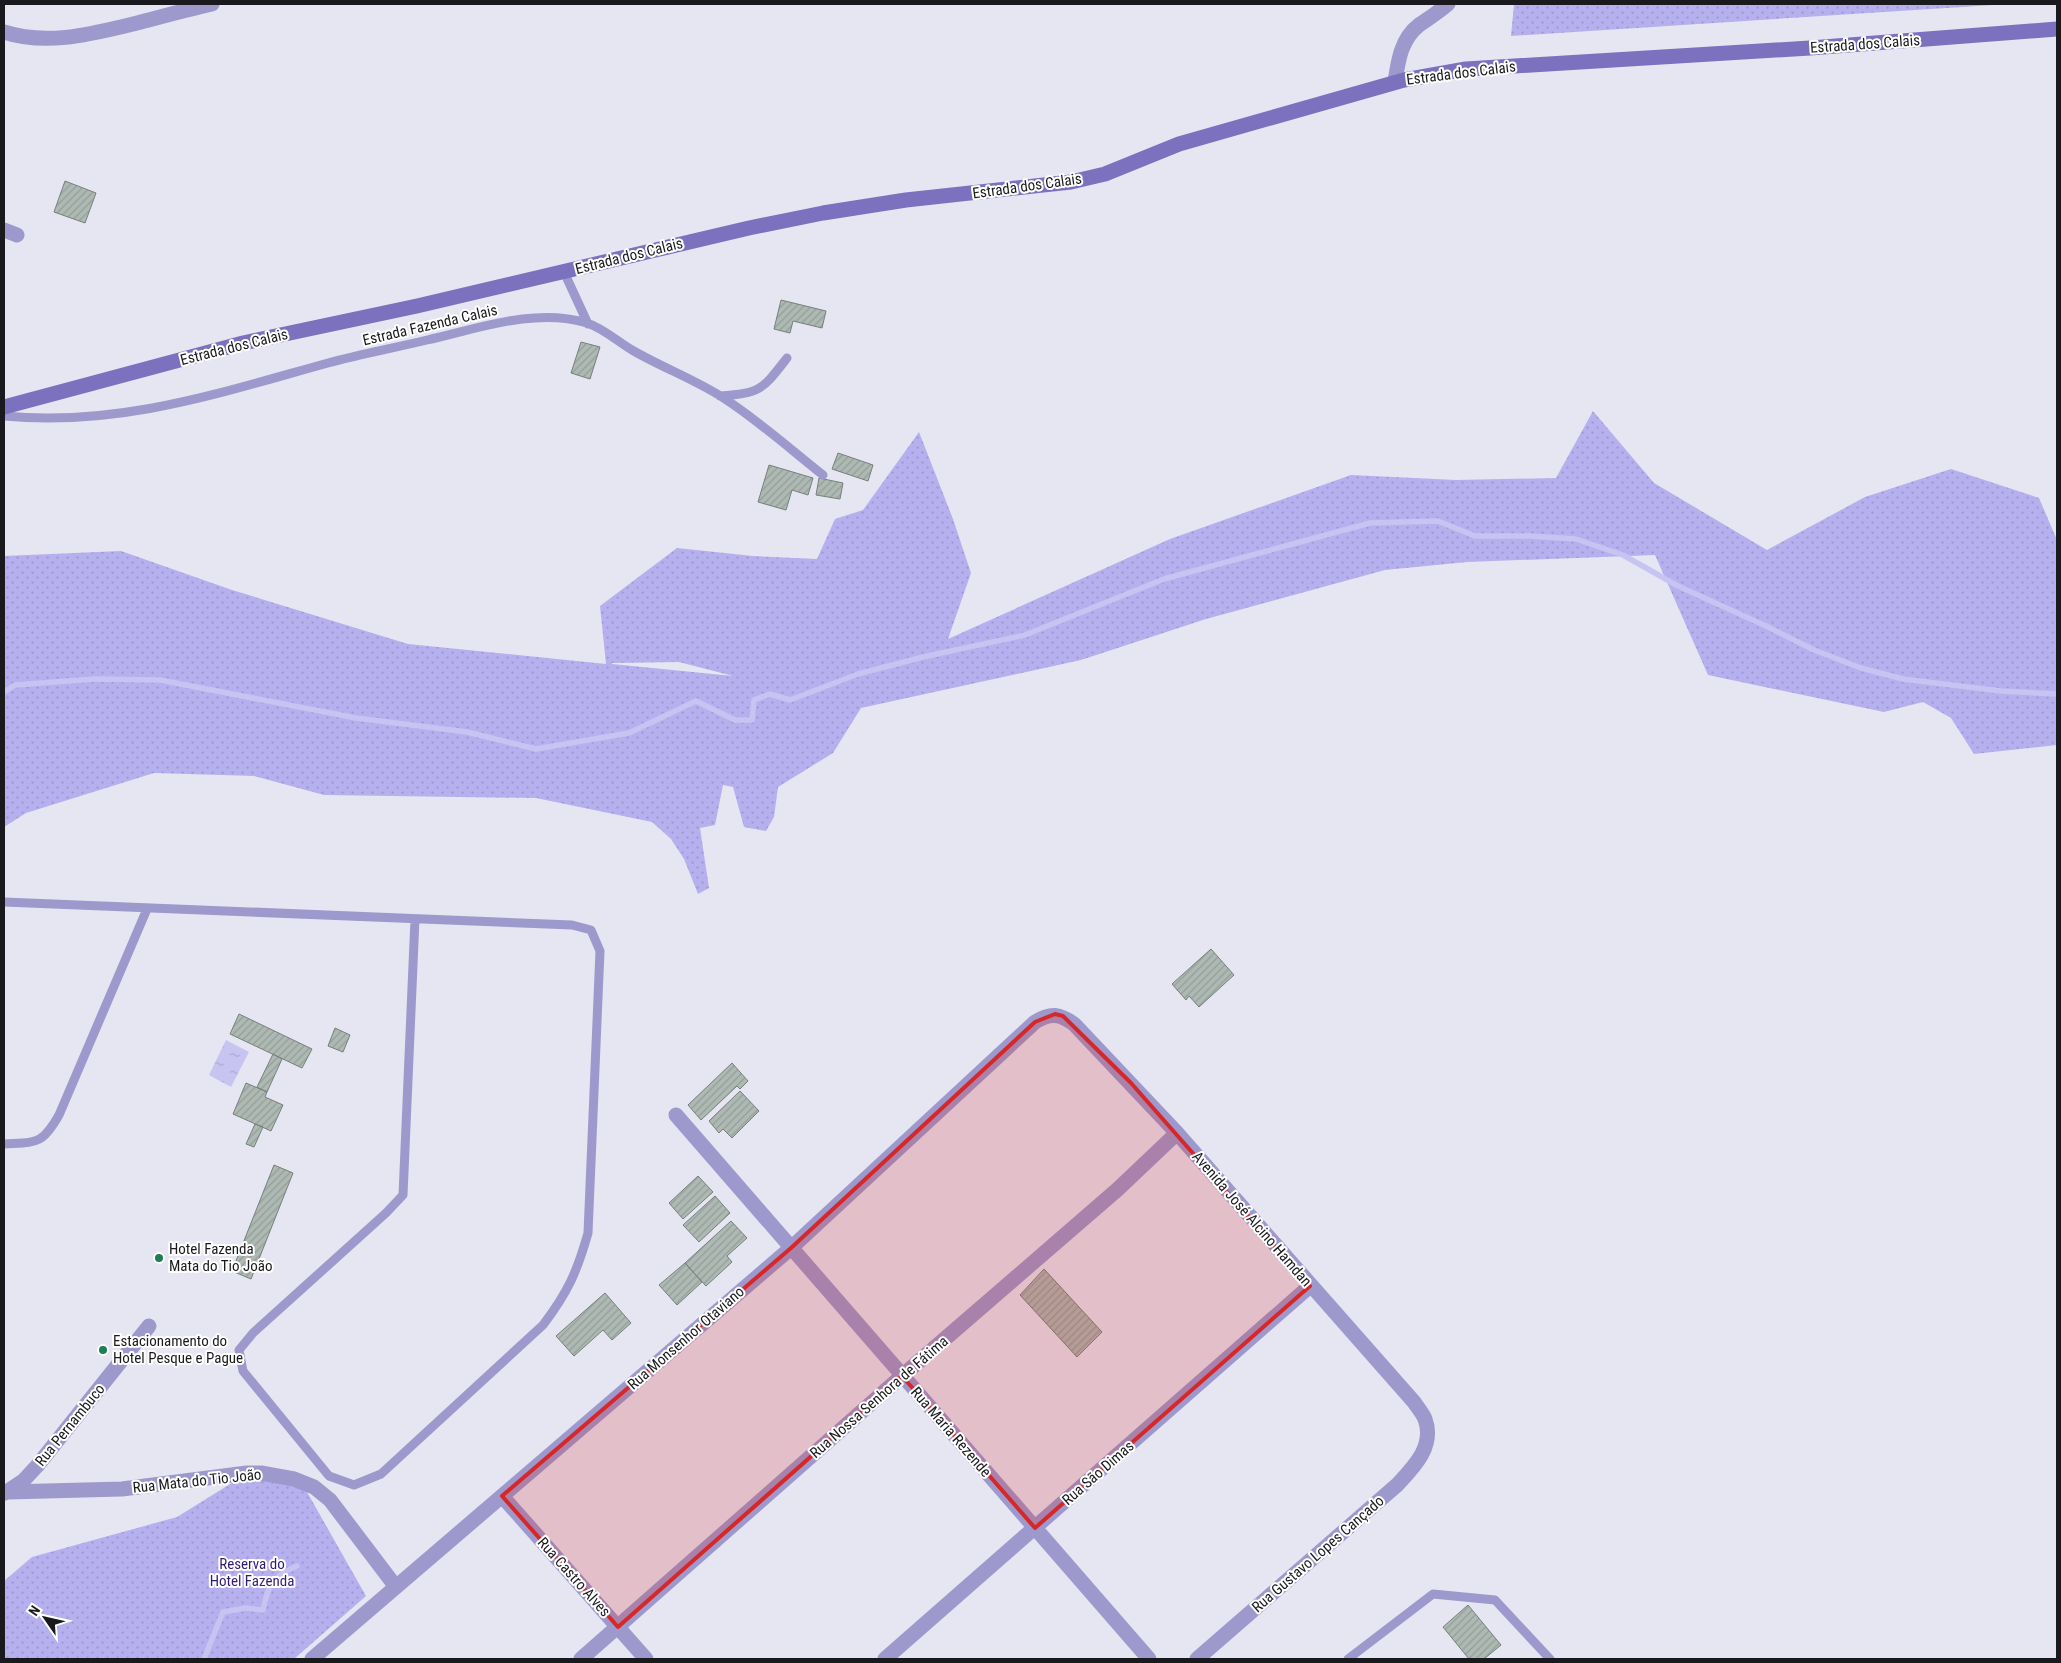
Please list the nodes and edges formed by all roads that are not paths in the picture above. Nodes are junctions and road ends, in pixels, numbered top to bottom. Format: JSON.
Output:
{"nodes":[{"id":1,"x":212,"y":4,"type":"edge"},
{"id":2,"x":1448,"y":4,"type":"edge"},
{"id":3,"x":2057,"y":29,"type":"edge"},
{"id":4,"x":4,"y":32,"type":"edge"},
{"id":5,"x":1395,"y":82,"type":"junction"},
{"id":6,"x":564,"y":272,"type":"junction"},
{"id":7,"x":588,"y":324,"type":"junction"},
{"id":8,"x":787,"y":358,"type":"dead end"},
{"id":9,"x":720,"y":396,"type":"junction"},
{"id":10,"x":4,"y":407,"type":"edge"},
{"id":11,"x":4,"y":416,"type":"edge"},
{"id":12,"x":823,"y":475,"type":"dead end"},
{"id":13,"x":4,"y":902,"type":"edge"},
{"id":14,"x":146,"y":909,"type":"junction"},
{"id":15,"x":415,"y":919,"type":"junction"},
{"id":16,"x":1055,"y":1014,"type":"joint"},
{"id":17,"x":676,"y":1115,"type":"dead end"},
{"id":18,"x":1177,"y":1133,"type":"junction"},
{"id":19,"x":4,"y":1144,"type":"edge"},
{"id":20,"x":791,"y":1248,"type":"junction"},
{"id":21,"x":1310,"y":1286,"type":"junction"},
{"id":22,"x":149,"y":1326,"type":"dead end"},
{"id":23,"x":902,"y":1376,"type":"junction"},
{"id":24,"x":1428,"y":1440,"type":"joint"},
{"id":25,"x":6,"y":1493,"type":"edge"},
{"id":26,"x":502,"y":1496,"type":"junction"},
{"id":27,"x":1035,"y":1528,"type":"junction"},
{"id":28,"x":396,"y":1587,"type":"junction"},
{"id":29,"x":618,"y":1627,"type":"junction"},
{"id":30,"x":312,"y":1659,"type":"edge"},
{"id":31,"x":581,"y":1659,"type":"edge"},
{"id":32,"x":646,"y":1659,"type":"edge"},
{"id":33,"x":885,"y":1659,"type":"edge"},
{"id":34,"x":1149,"y":1659,"type":"edge"},
{"id":35,"x":1197,"y":1659,"type":"edge"},
{"id":36,"x":1348,"y":1659,"type":"edge"},
{"id":37,"x":1550,"y":1659,"type":"edge"}],
"edges":[{"from":1,"to":4,"type":"street"},
{"from":2,"to":5,"type":"street"},
{"from":3,"to":5,"type":"street","name":"Estrada dos Calais"},
{"from":5,"to":6,"type":"street","name":"Estrada dos Calais"},
{"from":6,"to":7,"type":"lane"},
{"from":6,"to":10,"type":"street","name":"Estrada dos Calais"},
{"from":7,"to":9,"type":"lane","name":"Estrada Fazenda Calais"},
{"from":7,"to":11,"type":"lane","name":"Estrada Fazenda Calais"},
{"from":8,"to":9,"type":"lane"},
{"from":9,"to":12,"type":"lane","name":"Estrada Fazenda Calais"},
{"from":13,"to":14,"type":"lane"},
{"from":14,"to":15,"type":"lane"},
{"from":14,"to":19,"type":"lane"},
{"from":15,"to":15,"type":"lane"},
{"from":16,"to":18,"type":"street","name":"Avenida José Alcino Hamdan"},
{"from":16,"to":20,"type":"street","name":"Rua Monsenhor Otaviano"},
{"from":17,"to":20,"type":"street","name":"Rua Maria Rezende"},
{"from":18,"to":21,"type":"street","name":"Avenida José Alcino Hamdan"},
{"from":18,"to":23,"type":"street","name":"Rua Nossa Senhora de Fátima"},
{"from":20,"to":23,"type":"street","name":"Rua Maria Rezende"},
{"from":20,"to":26,"type":"street","name":"Rua Monsenhor Otaviano"},
{"from":21,"to":24,"type":"street","name":"Avenida José Alcino Hamdan"},
{"from":21,"to":27,"type":"street","name":"Rua São Dimas"},
{"from":22,"to":25,"type":"street","name":"Rua Pernambuco"},
{"from":23,"to":27,"type":"street","name":"Rua Maria Rezende"},
{"from":23,"to":29,"type":"street","name":"Rua Nossa Senhora de Fátima"},
{"from":24,"to":35,"type":"street","name":"Rua Gustavo Lopes Cançado"},
{"from":25,"to":28,"type":"street","name":"Rua Mata do Tio João"},
{"from":26,"to":28,"type":"street","name":"Rua Monsenhor Otaviano"},
{"from":26,"to":29,"type":"street","name":"Rua Castro Alves"},
{"from":27,"to":33,"type":"street","name":"Rua São Dimas"},
{"from":27,"to":34,"type":"street","name":"Rua Maria Rezende"},
{"from":28,"to":30,"type":"street","name":"Rua Monsenhor Otaviano"},
{"from":29,"to":31,"type":"street","name":"Rua Nossa Senhora de Fátima"},
{"from":29,"to":32,"type":"street","name":"Rua Castro Alves"},
{"from":36,"to":37,"type":"lane"}]}
